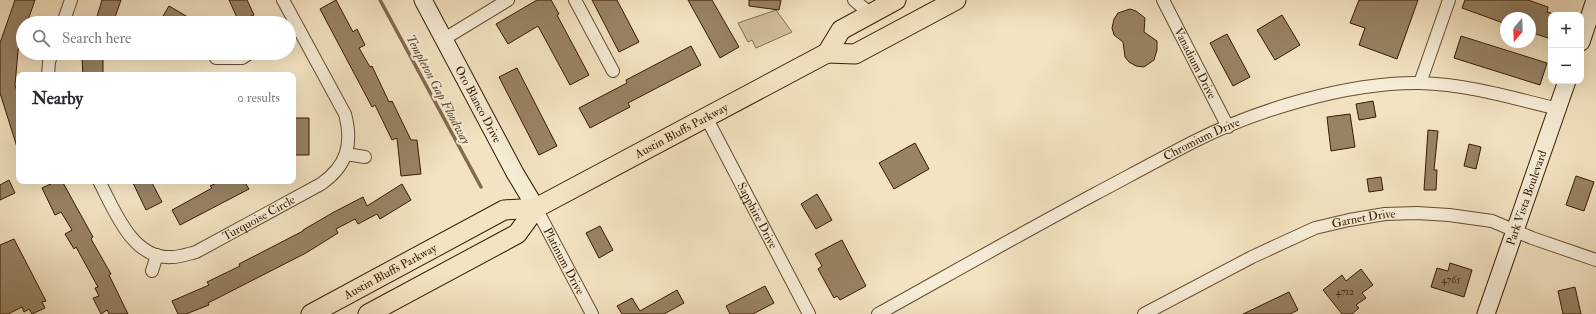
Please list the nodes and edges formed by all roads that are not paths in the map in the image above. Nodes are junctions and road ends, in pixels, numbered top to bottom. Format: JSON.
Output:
{"nodes":[{"id":1,"x":71,"y":0,"type":"edge"},
{"id":2,"x":283,"y":0,"type":"edge"},
{"id":3,"x":423,"y":0,"type":"edge"},
{"id":4,"x":575,"y":0,"type":"edge"},
{"id":5,"x":854,"y":0,"type":"edge"},
{"id":6,"x":896,"y":0,"type":"edge"},
{"id":7,"x":956,"y":0,"type":"edge"},
{"id":8,"x":1163,"y":0,"type":"edge"},
{"id":9,"x":1449,"y":0,"type":"edge"},
{"id":10,"x":1596,"y":0,"type":"edge"},
{"id":11,"x":504,"y":1,"type":"edge"},
{"id":12,"x":870,"y":7,"type":"edge"},
{"id":13,"x":65,"y":16,"type":"edge"},
{"id":14,"x":289,"y":16,"type":"edge"},
{"id":15,"x":296,"y":33,"type":"edge"},
{"id":16,"x":1584,"y":34,"type":"edge"},
{"id":17,"x":444,"y":39,"type":"junction"},
{"id":18,"x":827,"y":53,"type":"junction"},
{"id":19,"x":50,"y":60,"type":"edge"},
{"id":20,"x":613,"y":71,"type":"dead end"},
{"id":21,"x":48,"y":72,"type":"edge"},
{"id":22,"x":1420,"y":83,"type":"junction"},
{"id":23,"x":1566,"y":84,"type":"edge"},
{"id":24,"x":1558,"y":109,"type":"junction"},
{"id":25,"x":706,"y":117,"type":"junction"},
{"id":26,"x":1228,"y":127,"type":"junction"},
{"id":27,"x":346,"y":154,"type":"junction"},
{"id":28,"x":365,"y":158,"type":"dead end"},
{"id":29,"x":101,"y":184,"type":"edge"},
{"id":30,"x":536,"y":208,"type":"junction"},
{"id":31,"x":1515,"y":230,"type":"junction"},
{"id":32,"x":157,"y":255,"type":"junction"},
{"id":33,"x":1596,"y":260,"type":"edge"},
{"id":34,"x":152,"y":271,"type":"dead end"},
{"id":35,"x":311,"y":314,"type":"edge"},
{"id":36,"x":368,"y":314,"type":"edge"},
{"id":37,"x":592,"y":314,"type":"edge"},
{"id":38,"x":809,"y":314,"type":"edge"},
{"id":39,"x":878,"y":314,"type":"edge"},
{"id":40,"x":1144,"y":314,"type":"edge"},
{"id":41,"x":1486,"y":314,"type":"edge"}],
"edges":[{"from":1,"to":13,"type":"street"},
{"from":2,"to":14,"type":"street","name":"Turquoise Circle"},
{"from":3,"to":17,"type":"street","name":"Oro Blanco Drive"},
{"from":4,"to":20,"type":"street"},
{"from":5,"to":12,"type":"street"},
{"from":6,"to":12,"type":"main road"},
{"from":7,"to":18,"type":"main road","name":"Austin Bluffs Parkway"},
{"from":8,"to":26,"type":"street","name":"Vanadium Drive"},
{"from":9,"to":22,"type":"street"},
{"from":10,"to":16,"type":"street"},
{"from":11,"to":17,"type":"street"},
{"from":12,"to":18,"type":"main road"},
{"from":15,"to":27,"type":"street","name":"Turquoise Circle"},
{"from":17,"to":30,"type":"street","name":"Oro Blanco Drive"},
{"from":18,"to":25,"type":"main road","name":"Austin Bluffs Parkway"},
{"from":19,"to":21,"type":"street"},
{"from":22,"to":24,"type":"street","name":"Chromium Drive"},
{"from":22,"to":26,"type":"street","name":"Chromium Drive"},
{"from":23,"to":24,"type":"street","name":"Park Vista Boulevard"},
{"from":24,"to":31,"type":"street","name":"Park Vista Boulevard"},
{"from":25,"to":30,"type":"main road","name":"Austin Bluffs Parkway"},
{"from":25,"to":38,"type":"street","name":"Sapphire Drive"},
{"from":26,"to":39,"type":"street","name":"Chromium Drive"},
{"from":27,"to":28,"type":"street"},
{"from":27,"to":32,"type":"street","name":"Turquoise Circle"},
{"from":29,"to":32,"type":"street","name":"Turquoise Circle"},
{"from":30,"to":35,"type":"main road","name":"Austin Bluffs Parkway"},
{"from":30,"to":36,"type":"main road","name":"Austin Bluffs Parkway"},
{"from":30,"to":37,"type":"street","name":"Platinum Drive"},
{"from":31,"to":33,"type":"street","name":"Garnet Drive"},
{"from":31,"to":40,"type":"street","name":"Garnet Drive"},
{"from":31,"to":41,"type":"street","name":"Park Vista Boulevard"},
{"from":32,"to":34,"type":"street"}]}
